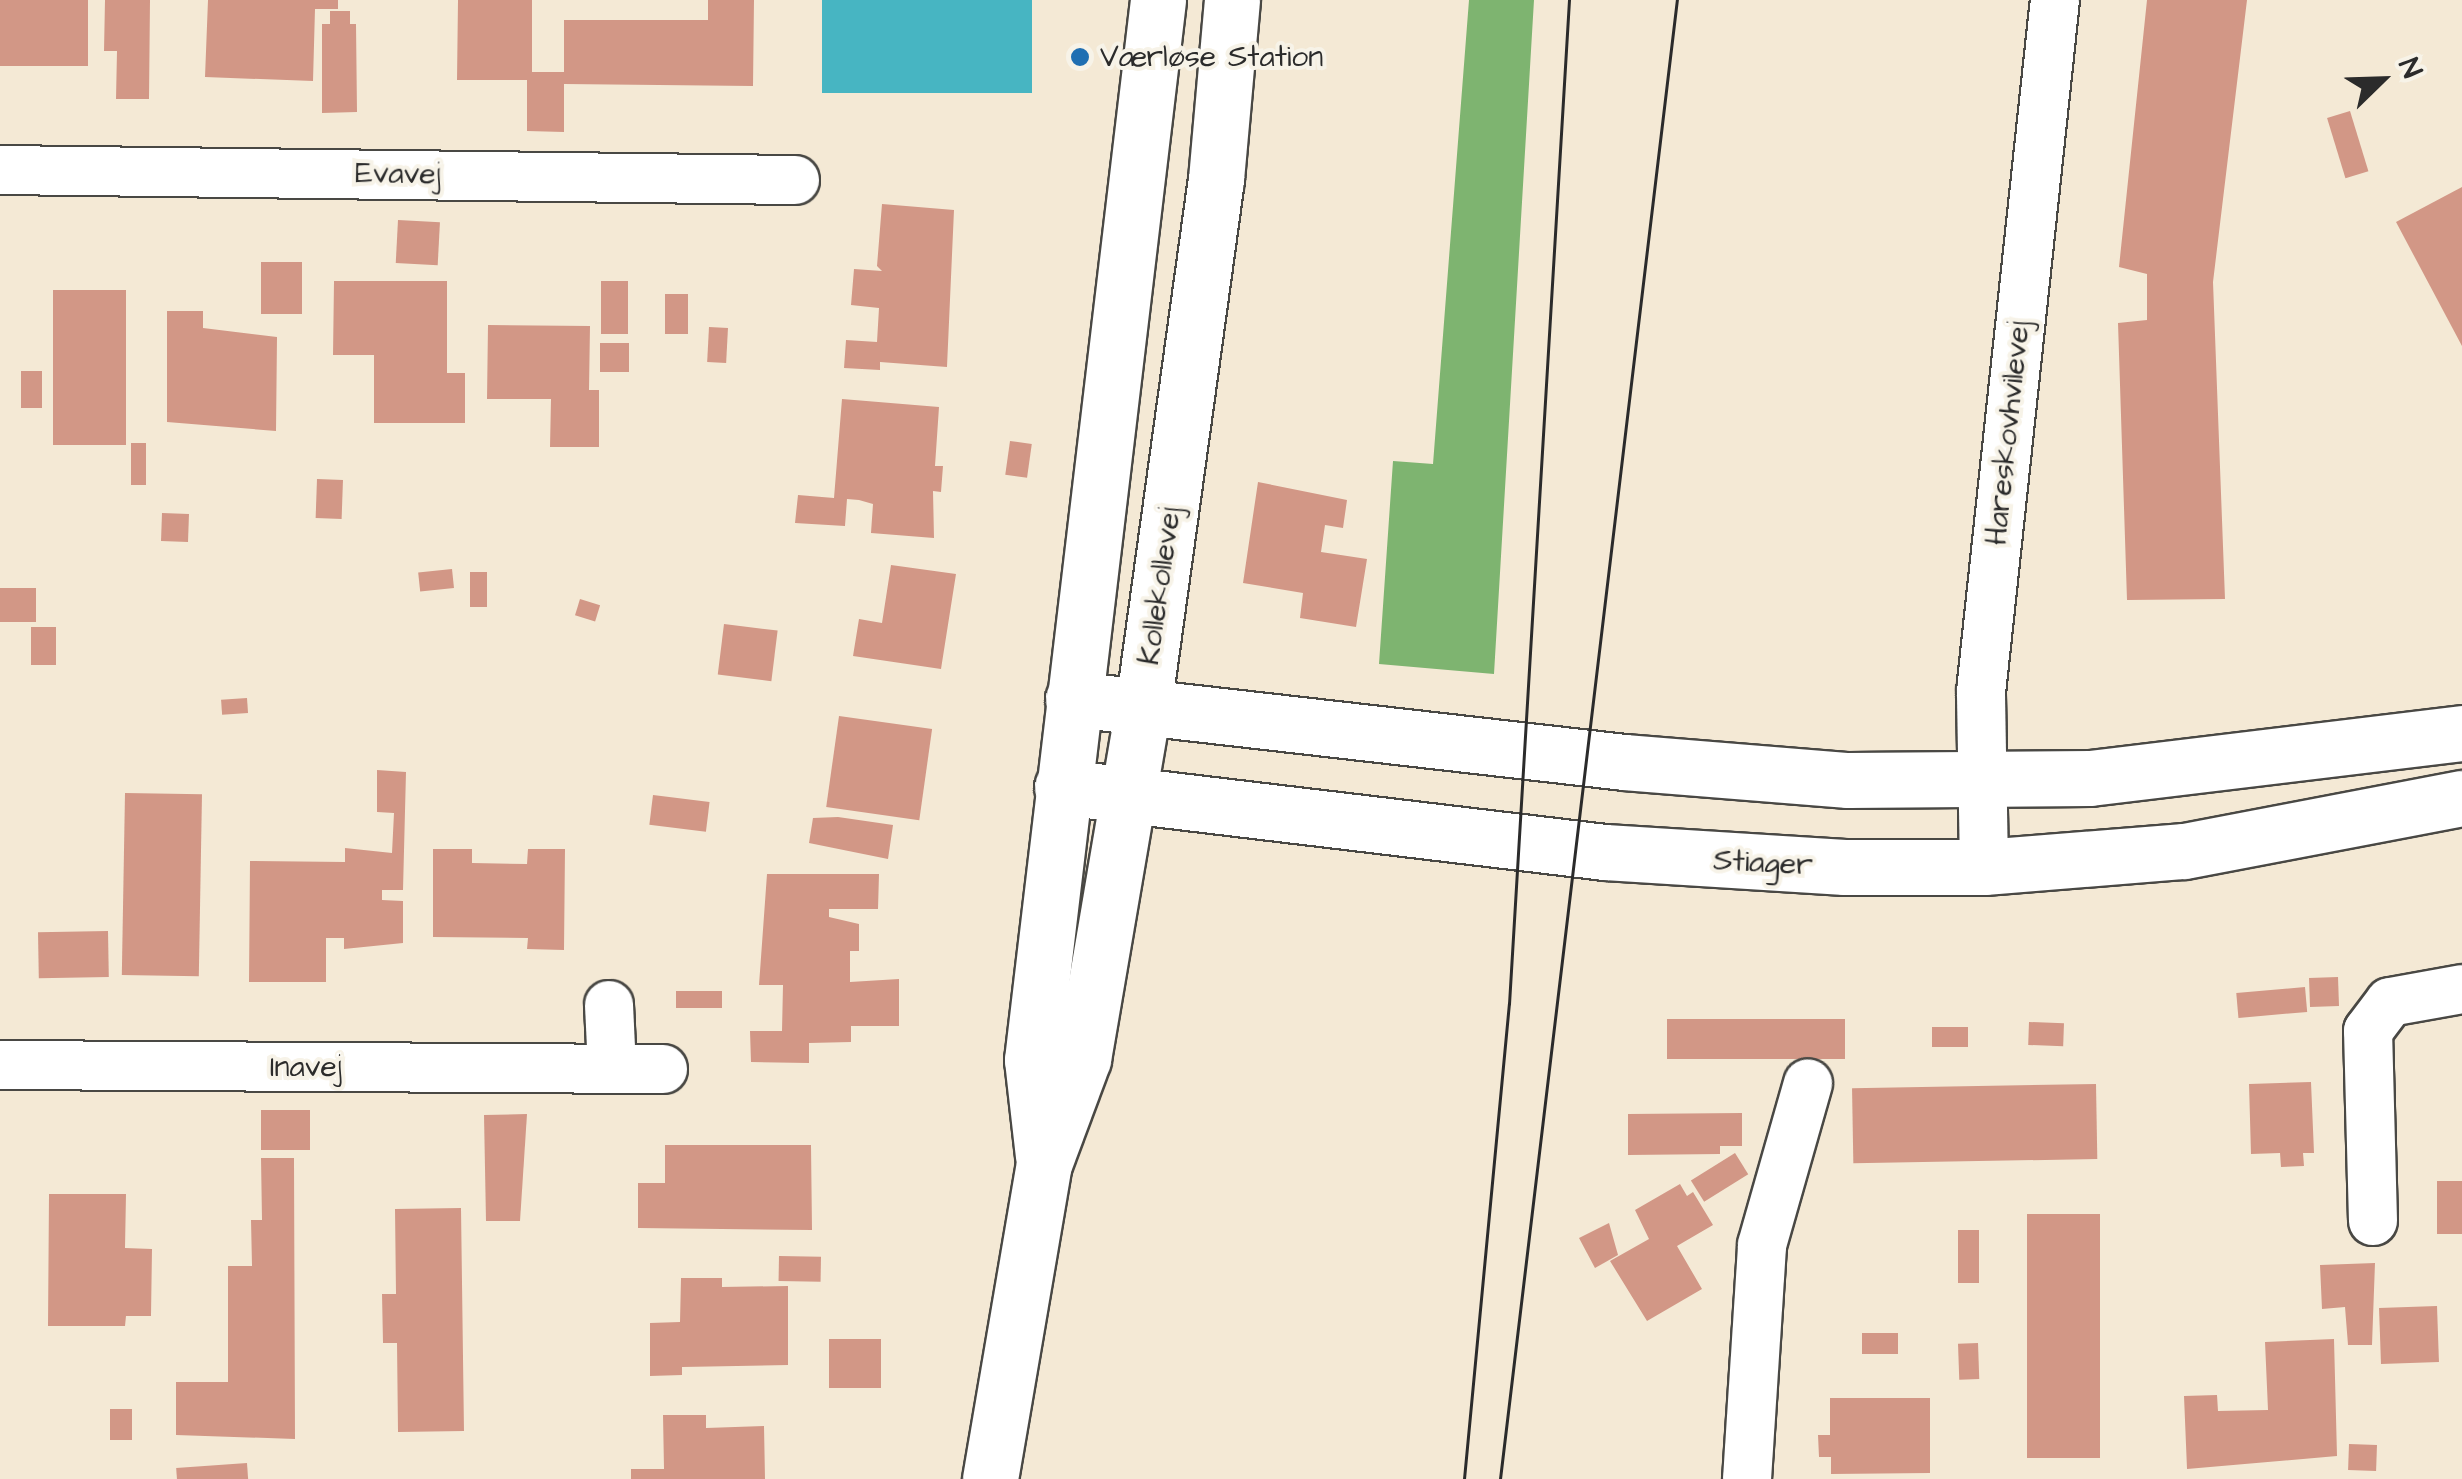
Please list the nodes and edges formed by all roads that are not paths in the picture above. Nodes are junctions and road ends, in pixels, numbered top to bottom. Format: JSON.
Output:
{"nodes":[{"id":1,"x":1158,"y":0,"type":"edge"},
{"id":2,"x":1232,"y":0,"type":"edge"},
{"id":3,"x":2055,"y":0,"type":"edge"},
{"id":4,"x":0,"y":170,"type":"edge"},
{"id":5,"x":795,"y":180,"type":"dead end"},
{"id":6,"x":1074,"y":698,"type":"junction"},
{"id":7,"x":1143,"y":707,"type":"junction"},
{"id":8,"x":2462,"y":733,"type":"edge"},
{"id":9,"x":1980,"y":781,"type":"junction"},
{"id":10,"x":1062,"y":787,"type":"junction"},
{"id":11,"x":1127,"y":794,"type":"junction"},
{"id":12,"x":2462,"y":798,"type":"edge"},
{"id":13,"x":1984,"y":868,"type":"junction"},
{"id":14,"x":2462,"y":989,"type":"edge"},
{"id":15,"x":609,"y":1005,"type":"dead end"},
{"id":16,"x":0,"y":1065,"type":"edge"},
{"id":17,"x":612,"y":1068,"type":"junction"},
{"id":18,"x":663,"y":1069,"type":"dead end"},
{"id":19,"x":1808,"y":1082,"type":"dead end"},
{"id":20,"x":1044,"y":1164,"type":"junction"},
{"id":21,"x":2373,"y":1222,"type":"dead end"},
{"id":22,"x":990,"y":1479,"type":"edge"},
{"id":23,"x":1747,"y":1479,"type":"edge"}],
"edges":[{"from":1,"to":6,"type":"street","name":"Kollekollevej"},
{"from":2,"to":7,"type":"street","name":"Kollekollevej"},
{"from":3,"to":9,"type":"street","name":"Hareskovhvilevej"},
{"from":4,"to":5,"type":"street","name":"Evavej"},
{"from":6,"to":7,"type":"street"},
{"from":6,"to":10,"type":"street","name":"Kollekollevej"},
{"from":7,"to":9,"type":"street"},
{"from":7,"to":11,"type":"street","name":"Kollekollevej"},
{"from":8,"to":9,"type":"street"},
{"from":9,"to":13,"type":"street","name":"Hareskovhvilevej"},
{"from":10,"to":11,"type":"street","name":"Stiager"},
{"from":10,"to":20,"type":"street","name":"Kollekollevej"},
{"from":11,"to":13,"type":"street","name":"Stiager"},
{"from":11,"to":20,"type":"street","name":"Kollekollevej"},
{"from":12,"to":13,"type":"street","name":"Stiager"},
{"from":14,"to":21,"type":"street"},
{"from":15,"to":17,"type":"street"},
{"from":16,"to":17,"type":"street","name":"Inavej"},
{"from":17,"to":18,"type":"street","name":"Inavej"},
{"from":19,"to":23,"type":"street"},
{"from":20,"to":22,"type":"street","name":"Kollekollevej"}]}
